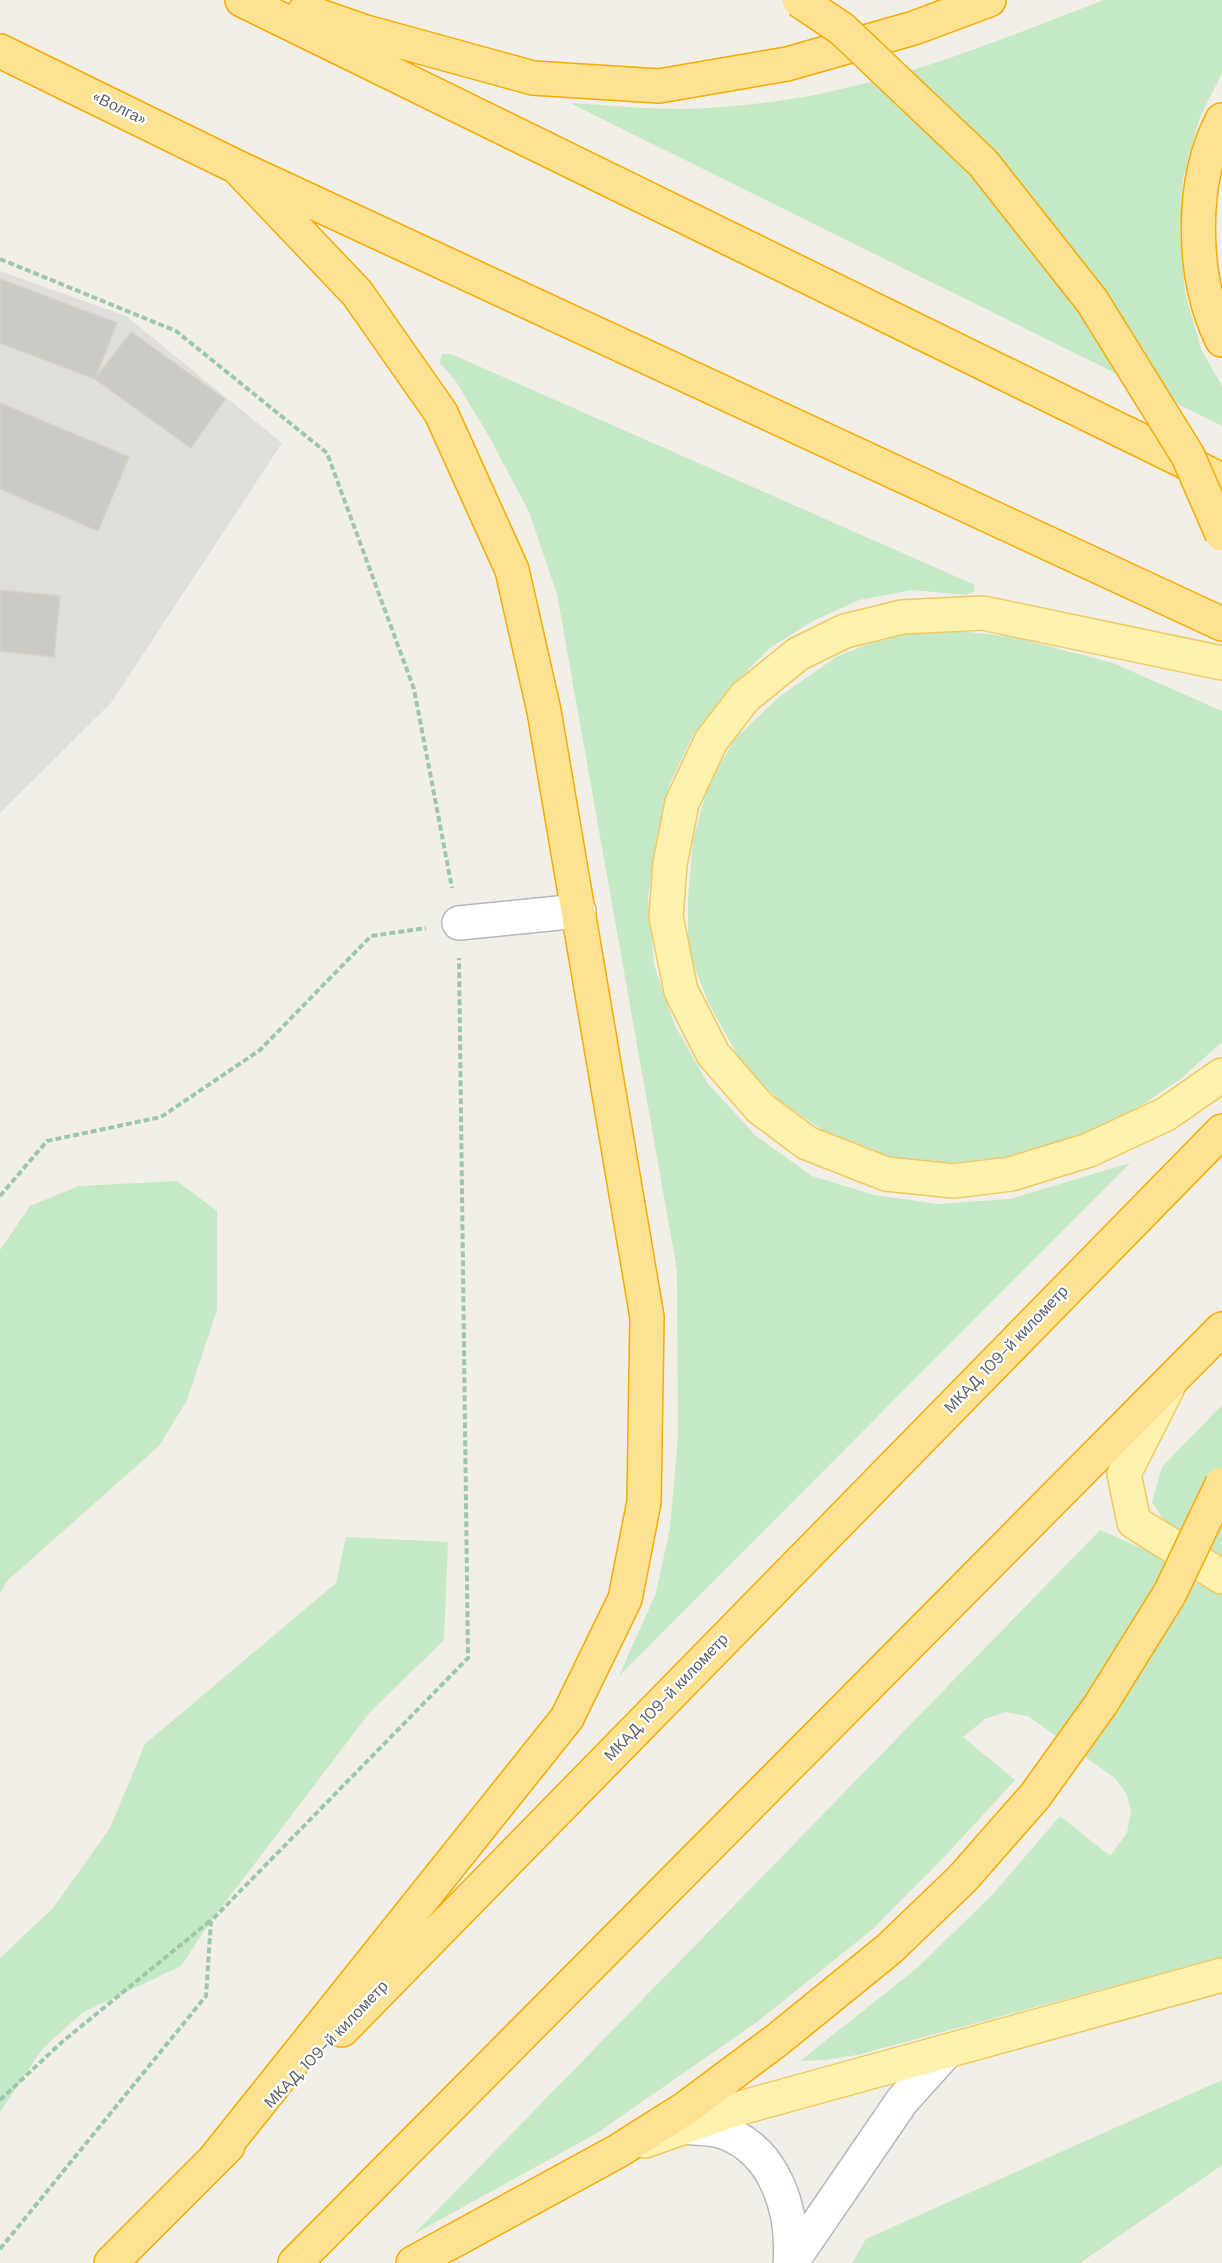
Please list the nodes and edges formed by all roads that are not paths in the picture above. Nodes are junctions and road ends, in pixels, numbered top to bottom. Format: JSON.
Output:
{"nodes":[{"id":1,"x":242,"y":0,"type":"edge"},
{"id":2,"x":272,"y":0,"type":"edge"},
{"id":3,"x":799,"y":0,"type":"edge"},
{"id":4,"x":989,"y":0,"type":"edge"},
{"id":5,"x":0,"y":51,"type":"edge"},
{"id":6,"x":1222,"y":120,"type":"edge"},
{"id":7,"x":237,"y":167,"type":"junction"},
{"id":8,"x":1222,"y":340,"type":"edge"},
{"id":9,"x":1222,"y":480,"type":"edge"},
{"id":10,"x":1222,"y":534,"type":"edge"},
{"id":11,"x":1222,"y":624,"type":"edge"},
{"id":12,"x":1222,"y":663,"type":"edge"},
{"id":13,"x":579,"y":910,"type":"junction"},
{"id":14,"x":459,"y":923,"type":"road end"},
{"id":15,"x":1222,"y":1076,"type":"edge"},
{"id":16,"x":1222,"y":1131,"type":"edge"},
{"id":17,"x":1222,"y":1329,"type":"edge"},
{"id":18,"x":1171,"y":1380,"type":"junction"},
{"id":19,"x":1222,"y":1484,"type":"edge"},
{"id":20,"x":1222,"y":1577,"type":"edge"},
{"id":21,"x":1222,"y":1975,"type":"edge"},
{"id":22,"x":947,"y":2051,"type":"junction"},
{"id":23,"x":685,"y":2127,"type":"junction"},
{"id":24,"x":618,"y":2151,"type":"junction"},
{"id":25,"x":213,"y":2161,"type":"junction"},
{"id":26,"x":111,"y":2263,"type":"edge"},
{"id":27,"x":295,"y":2263,"type":"edge"},
{"id":28,"x":412,"y":2263,"type":"edge"},
{"id":29,"x":791,"y":2263,"type":"edge"}],
"edges":[{"from":1,"to":9,"type":"highway"},
{"from":2,"to":4,"type":"highway"},
{"from":3,"to":10,"type":"highway","bridge":true},
{"from":5,"to":7,"type":"highway","name":"«Волга»"},
{"from":6,"to":8,"type":"highway"},
{"from":7,"to":11,"type":"highway","name":"«Волга»"},
{"from":7,"to":13,"type":"highway"},
{"from":12,"to":15,"type":"main road"},
{"from":13,"to":14,"type":"lane"},
{"from":13,"to":25,"type":"highway"},
{"from":16,"to":25,"type":"highway","name":"МКАД, 109-й километр"},
{"from":17,"to":18,"type":"highway"},
{"from":18,"to":20,"type":"main road"},
{"from":18,"to":27,"type":"highway"},
{"from":19,"to":24,"type":"highway","bridge":true},
{"from":21,"to":22,"type":"main road"},
{"from":22,"to":23,"type":"main road"},
{"from":22,"to":29,"type":"lane"},
{"from":23,"to":24,"type":"main road"},
{"from":23,"to":29,"type":"lane"},
{"from":24,"to":28,"type":"highway"},
{"from":25,"to":26,"type":"highway","name":"МКАД, 109-й километр"}]}
